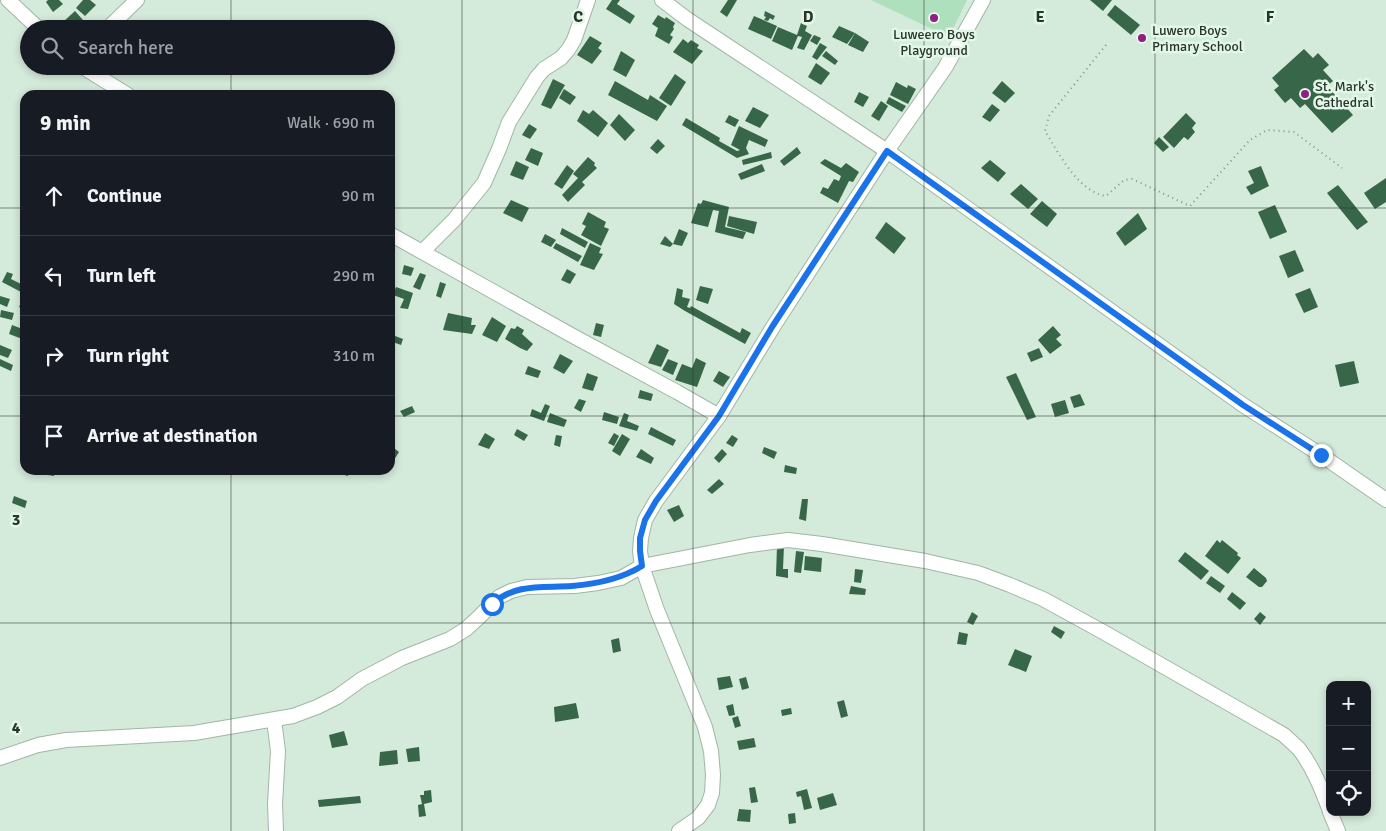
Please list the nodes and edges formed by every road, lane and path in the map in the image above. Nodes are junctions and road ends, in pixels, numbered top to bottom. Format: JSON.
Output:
{"nodes":[{"id":1,"x":8,"y":0,"type":"edge"},
{"id":2,"x":137,"y":0,"type":"edge"},
{"id":3,"x":588,"y":0,"type":"edge"},
{"id":4,"x":662,"y":0,"type":"edge"},
{"id":5,"x":982,"y":0,"type":"edge"},
{"id":6,"x":29,"y":20,"type":"edge"},
{"id":7,"x":117,"y":20,"type":"edge"},
{"id":8,"x":1106,"y":45,"type":"dead end"},
{"id":9,"x":96,"y":75,"type":"edge"},
{"id":10,"x":120,"y":90,"type":"edge"},
{"id":11,"x":887,"y":151,"type":"junction"},
{"id":12,"x":1342,"y":168,"type":"dead end"},
{"id":13,"x":395,"y":237,"type":"edge"},
{"id":14,"x":422,"y":251,"type":"junction"},
{"id":15,"x":719,"y":416,"type":"junction"},
{"id":16,"x":1386,"y":500,"type":"edge"},
{"id":17,"x":642,"y":566,"type":"junction"},
{"id":18,"x":274,"y":720,"type":"junction"},
{"id":19,"x":0,"y":758,"type":"edge"},
{"id":20,"x":1326,"y":801,"type":"edge"},
{"id":21,"x":1332,"y":816,"type":"edge"},
{"id":22,"x":276,"y":831,"type":"edge"},
{"id":23,"x":679,"y":831,"type":"edge"},
{"id":24,"x":1338,"y":831,"type":"edge"}],
"edges":[{"from":1,"to":6,"type":"street"},
{"from":2,"to":7,"type":"street"},
{"from":3,"to":14,"type":"street"},
{"from":4,"to":11,"type":"street"},
{"from":5,"to":11,"type":"street"},
{"from":8,"to":12,"type":"path"},
{"from":9,"to":10,"type":"street"},
{"from":11,"to":15,"type":"street"},
{"from":11,"to":16,"type":"street"},
{"from":13,"to":14,"type":"street"},
{"from":14,"to":15,"type":"street"},
{"from":15,"to":17,"type":"street"},
{"from":17,"to":18,"type":"street"},
{"from":17,"to":20,"type":"street"},
{"from":17,"to":23,"type":"street"},
{"from":18,"to":19,"type":"street"},
{"from":18,"to":22,"type":"street"},
{"from":21,"to":24,"type":"street"}]}
